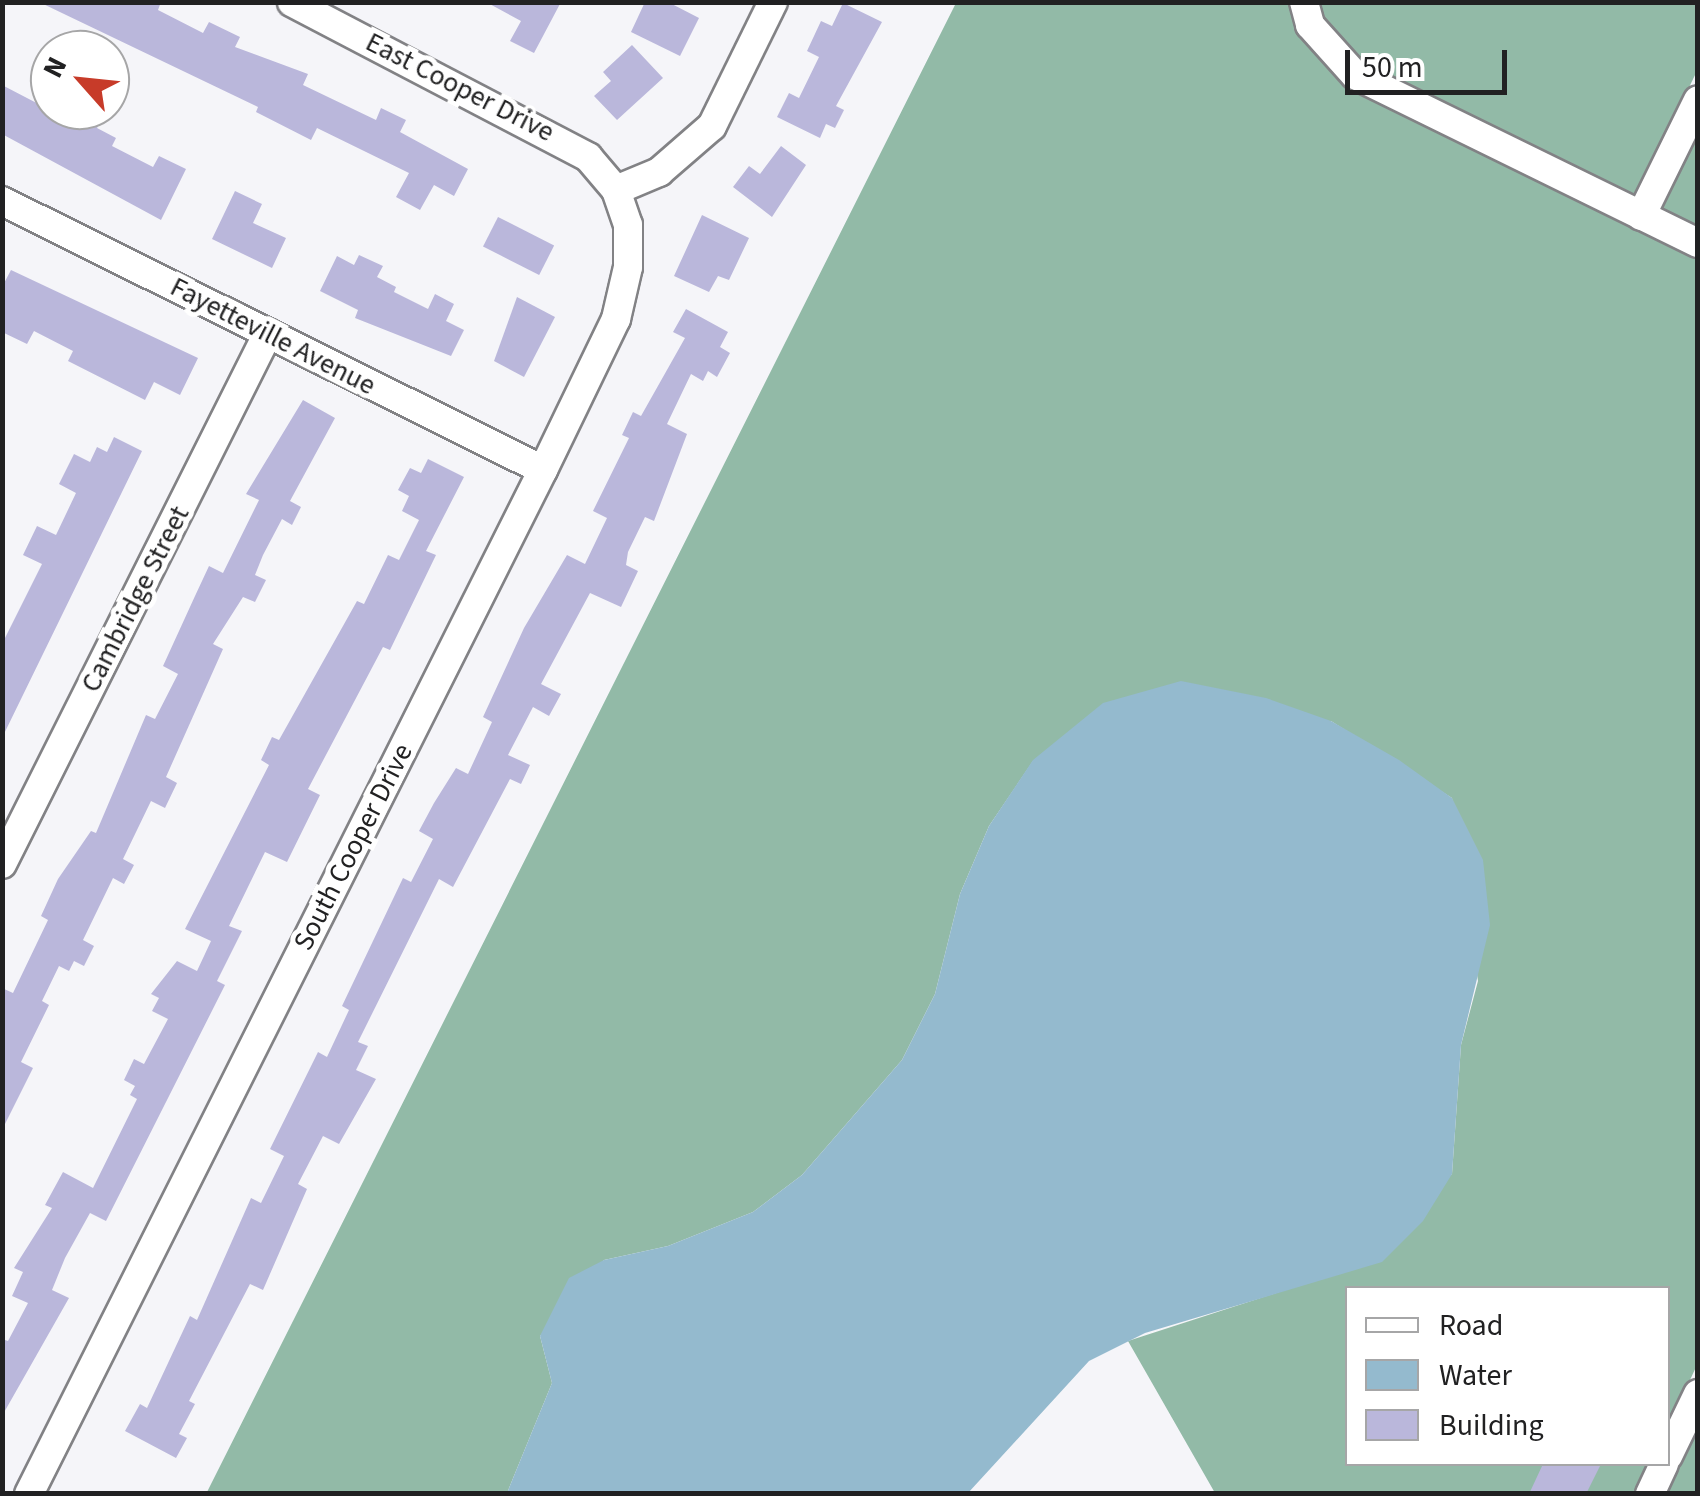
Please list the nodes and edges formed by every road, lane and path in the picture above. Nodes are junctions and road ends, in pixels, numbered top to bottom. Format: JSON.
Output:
{"nodes":[{"id":1,"x":292,"y":2,"type":"edge"},
{"id":2,"x":774,"y":2,"type":"edge"},
{"id":3,"x":1304,"y":2,"type":"edge"},
{"id":4,"x":1698,"y":100,"type":"edge"},
{"id":5,"x":616,"y":190,"type":"junction"},
{"id":6,"x":2,"y":201,"type":"edge"},
{"id":7,"x":1640,"y":216,"type":"junction"},
{"id":8,"x":1698,"y":244,"type":"edge"},
{"id":9,"x":268,"y":333,"type":"junction"},
{"id":10,"x":542,"y":470,"type":"junction"},
{"id":11,"x":2,"y":864,"type":"edge"},
{"id":12,"x":1698,"y":1394,"type":"edge"},
{"id":13,"x":1670,"y":1452,"type":"edge"},
{"id":14,"x":1663,"y":1466,"type":"edge"},
{"id":15,"x":29,"y":1494,"type":"edge"},
{"id":16,"x":1650,"y":1494,"type":"edge"}],
"edges":[{"from":1,"to":5,"type":"street","name":"East Cooper Drive"},
{"from":2,"to":5,"type":"street"},
{"from":3,"to":7,"type":"street"},
{"from":4,"to":7,"type":"street"},
{"from":5,"to":10,"type":"street","name":"South Cooper Drive"},
{"from":6,"to":9,"type":"street","name":"Fayetteville Avenue"},
{"from":7,"to":8,"type":"street"},
{"from":9,"to":10,"type":"street","name":"Fayetteville Avenue"},
{"from":9,"to":11,"type":"street","name":"Cambridge Street"},
{"from":10,"to":15,"type":"street","name":"South Cooper Drive"},
{"from":12,"to":13,"type":"street"},
{"from":14,"to":16,"type":"street"}]}
